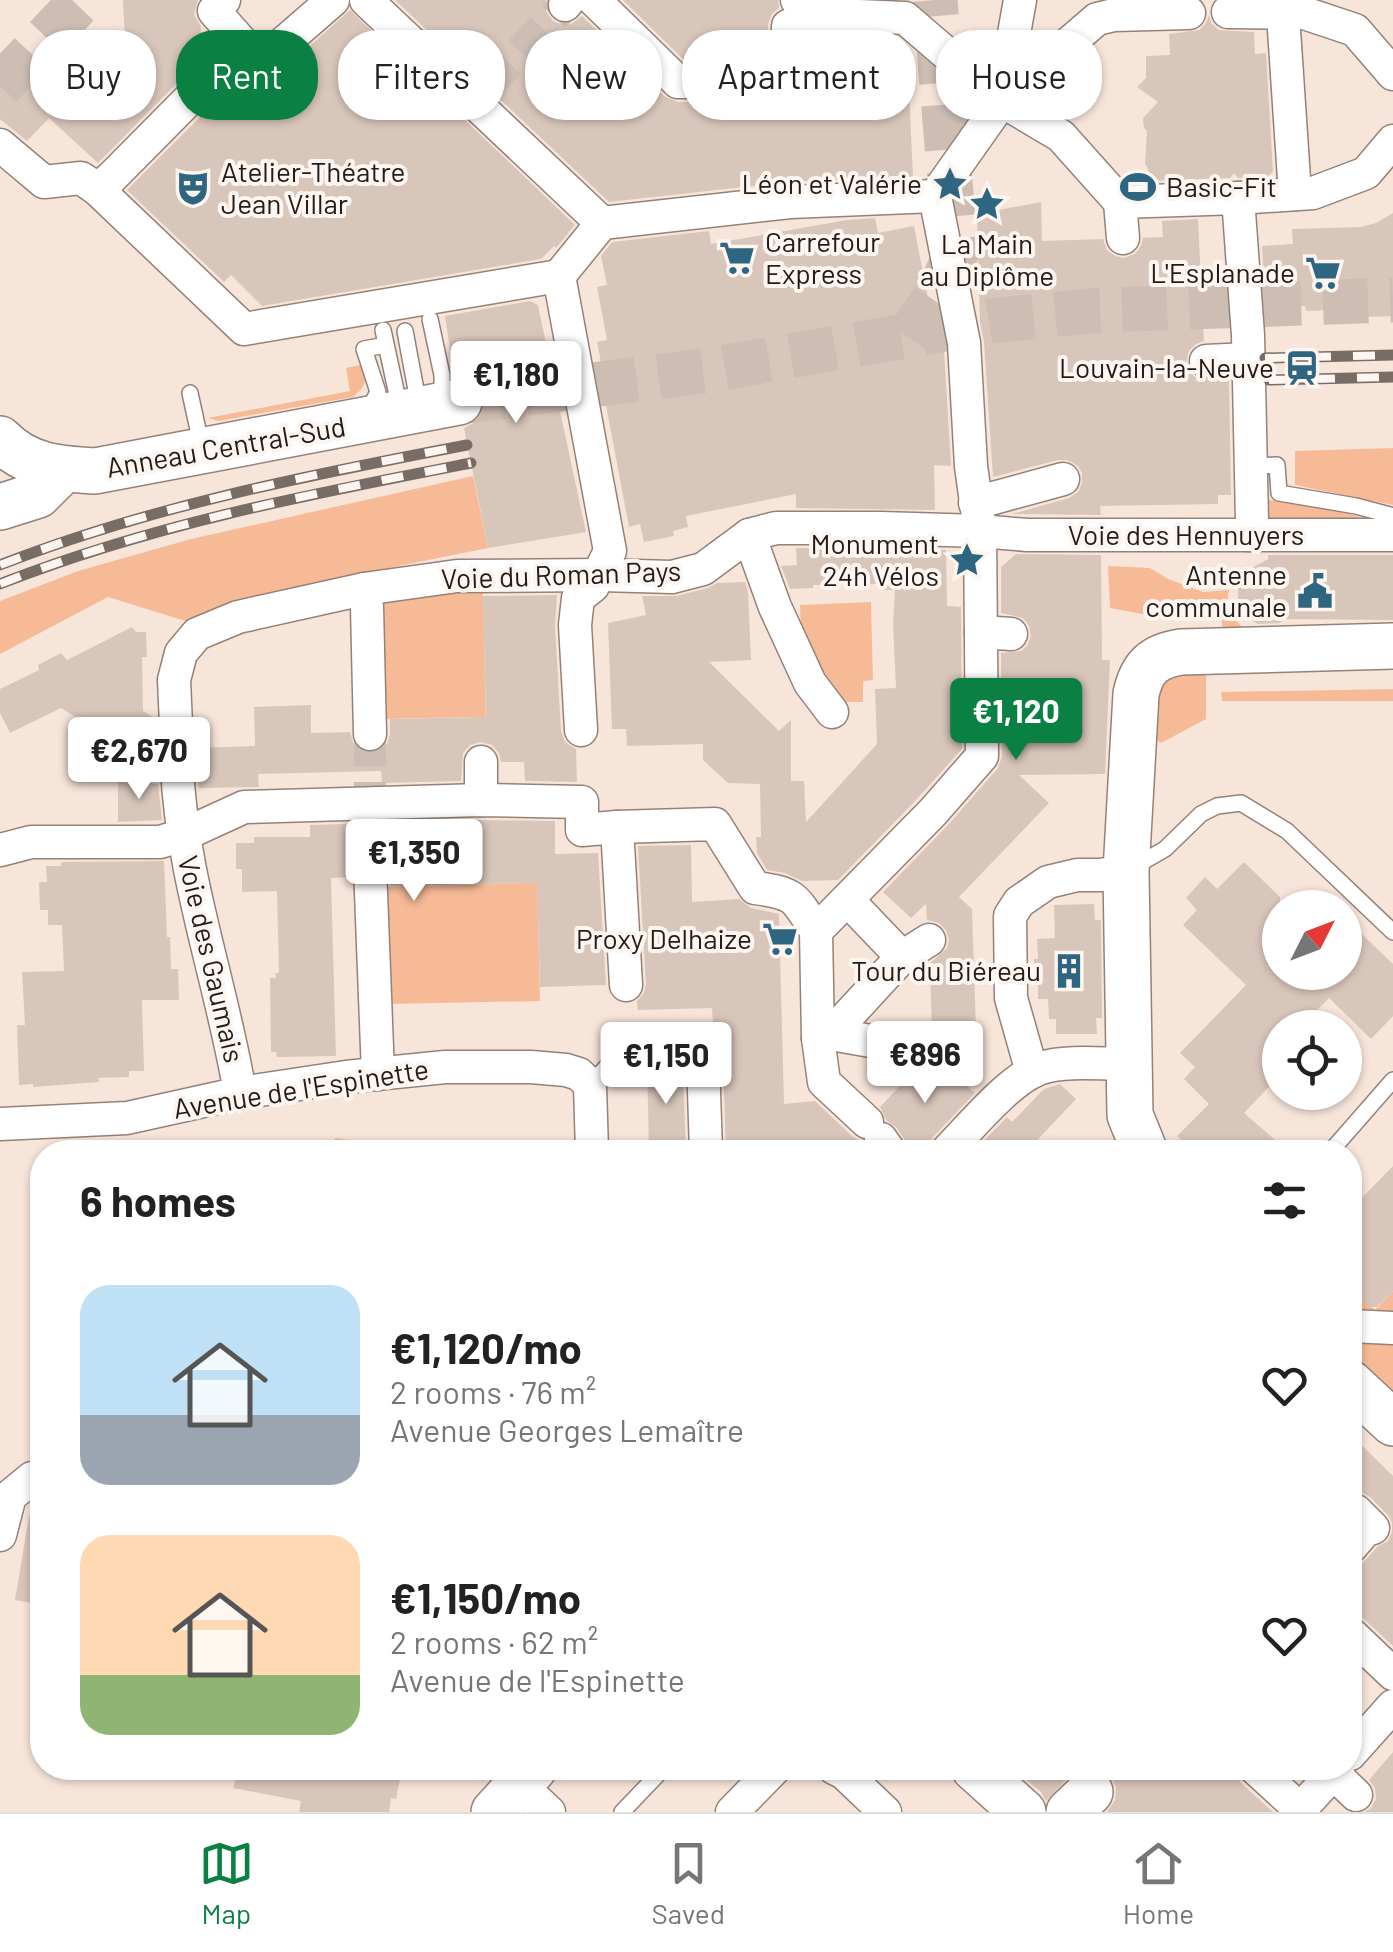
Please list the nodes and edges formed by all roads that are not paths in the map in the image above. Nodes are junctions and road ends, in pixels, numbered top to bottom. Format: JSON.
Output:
{"nodes":[{"id":1,"x":224,"y":0,"type":"edge"},
{"id":2,"x":333,"y":0,"type":"edge"},
{"id":3,"x":366,"y":0,"type":"edge"},
{"id":4,"x":1020,"y":0,"type":"edge"},
{"id":5,"x":576,"y":2,"type":"edge"},
{"id":6,"x":1293,"y":6,"type":"edge"},
{"id":7,"x":804,"y":7,"type":"edge"},
{"id":8,"x":1096,"y":10,"type":"edge"},
{"id":9,"x":1228,"y":12,"type":"dead end"},
{"id":10,"x":1189,"y":13,"type":"dead end"},
{"id":11,"x":231,"y":30,"type":"edge"},
{"id":12,"x":298,"y":30,"type":"edge"},
{"id":13,"x":1015,"y":30,"type":"edge"},
{"id":14,"x":1075,"y":30,"type":"edge"},
{"id":15,"x":936,"y":44,"type":"edge"},
{"id":16,"x":1393,"y":74,"type":"edge"},
{"id":17,"x":177,"y":120,"type":"edge"},
{"id":18,"x":989,"y":120,"type":"edge"},
{"id":19,"x":1034,"y":120,"type":"edge"},
{"id":20,"x":1393,"y":142,"type":"edge"},
{"id":21,"x":0,"y":145,"type":"edge"},
{"id":22,"x":98,"y":190,"type":"junction"},
{"id":23,"x":935,"y":196,"type":"junction"},
{"id":24,"x":1265,"y":200,"type":"junction"},
{"id":25,"x":1120,"y":202,"type":"junction"},
{"id":26,"x":602,"y":223,"type":"junction"},
{"id":27,"x":1123,"y":238,"type":"dead end"},
{"id":28,"x":559,"y":276,"type":"junction"},
{"id":29,"x":430,"y":319,"type":"dead end"},
{"id":30,"x":404,"y":331,"type":"dead end"},
{"id":31,"x":1248,"y":359,"type":"junction"},
{"id":32,"x":1206,"y":361,"type":"dead end"},
{"id":33,"x":190,"y":393,"type":"dead end"},
{"id":34,"x":417,"y":411,"type":"junction"},
{"id":35,"x":0,"y":439,"type":"edge"},
{"id":36,"x":203,"y":451,"type":"junction"},
{"id":37,"x":1258,"y":466,"type":"dead end"},
{"id":38,"x":63,"y":470,"type":"junction"},
{"id":39,"x":1063,"y":479,"type":"dead end"},
{"id":40,"x":0,"y":507,"type":"edge"},
{"id":41,"x":977,"y":517,"type":"junction"},
{"id":42,"x":1393,"y":519,"type":"edge"},
{"id":43,"x":762,"y":532,"type":"junction"},
{"id":44,"x":1248,"y":535,"type":"junction"},
{"id":45,"x":1393,"y":536,"type":"edge"},
{"id":46,"x":597,"y":580,"type":"junction"},
{"id":47,"x":364,"y":589,"type":"junction"},
{"id":48,"x":197,"y":634,"type":"joint"},
{"id":49,"x":1393,"y":646,"type":"edge"},
{"id":50,"x":832,"y":712,"type":"dead end"},
{"id":51,"x":581,"y":730,"type":"dead end"},
{"id":52,"x":370,"y":734,"type":"tunnel mouth"},
{"id":53,"x":481,"y":762,"type":"dead end"},
{"id":54,"x":481,"y":800,"type":"junction"},
{"id":55,"x":183,"y":835,"type":"junction"},
{"id":56,"x":618,"y":840,"type":"junction"},
{"id":57,"x":0,"y":850,"type":"edge"},
{"id":58,"x":370,"y":867,"type":"tunnel mouth"},
{"id":59,"x":1126,"y":872,"type":"junction"},
{"id":60,"x":848,"y":899,"type":"junction"},
{"id":61,"x":816,"y":930,"type":"junction"},
{"id":62,"x":1393,"y":932,"type":"edge"},
{"id":63,"x":626,"y":985,"type":"dead end"},
{"id":64,"x":824,"y":1036,"type":"junction"},
{"id":65,"x":680,"y":1040,"type":"joint"},
{"id":66,"x":933,"y":1052,"type":"dead end"},
{"id":67,"x":1128,"y":1064,"type":"junction"},
{"id":68,"x":1032,"y":1072,"type":"junction"},
{"id":69,"x":378,"y":1074,"type":"junction"},
{"id":70,"x":1393,"y":1080,"type":"edge"},
{"id":71,"x":590,"y":1085,"type":"junction"},
{"id":72,"x":240,"y":1093,"type":"junction"},
{"id":73,"x":0,"y":1124,"type":"edge"},
{"id":74,"x":879,"y":1138,"type":"edge"},
{"id":75,"x":592,"y":1140,"type":"edge"},
{"id":76,"x":706,"y":1140,"type":"edge"},
{"id":77,"x":958,"y":1140,"type":"edge"},
{"id":78,"x":1140,"y":1140,"type":"edge"},
{"id":79,"x":1340,"y":1140,"type":"edge"},
{"id":80,"x":1362,"y":1327,"type":"edge"},
{"id":81,"x":1393,"y":1328,"type":"edge"},
{"id":82,"x":1362,"y":1394,"type":"edge"},
{"id":83,"x":1393,"y":1423,"type":"edge"},
{"id":84,"x":30,"y":1480,"type":"edge"},
{"id":85,"x":0,"y":1536,"type":"edge"},
{"id":86,"x":1362,"y":1644,"type":"edge"},
{"id":87,"x":1393,"y":1674,"type":"edge"},
{"id":88,"x":1393,"y":1706,"type":"edge"},
{"id":89,"x":1362,"y":1748,"type":"edge"},
{"id":90,"x":653,"y":1780,"type":"edge"},
{"id":91,"x":763,"y":1780,"type":"edge"},
{"id":92,"x":854,"y":1780,"type":"edge"},
{"id":93,"x":987,"y":1780,"type":"edge"},
{"id":94,"x":1268,"y":1780,"type":"edge"},
{"id":95,"x":1336,"y":1780,"type":"edge"},
{"id":96,"x":1300,"y":1811,"type":"edge"},
{"id":97,"x":622,"y":1812,"type":"edge"},
{"id":98,"x":732,"y":1812,"type":"edge"},
{"id":99,"x":885,"y":1812,"type":"edge"},
{"id":100,"x":1023,"y":1812,"type":"edge"}],
"edges":[{"from":1,"to":11,"type":"street"},
{"from":2,"to":12,"type":"street"},
{"from":3,"to":26,"type":"street"},
{"from":4,"to":13,"type":"street"},
{"from":5,"to":7,"type":"street"},
{"from":6,"to":9,"type":"street"},
{"from":6,"to":16,"type":"street"},
{"from":6,"to":24,"type":"street"},
{"from":7,"to":15,"type":"street"},
{"from":8,"to":10,"type":"street"},
{"from":8,"to":14,"type":"street"},
{"from":17,"to":22,"type":"street"},
{"from":18,"to":23,"type":"street"},
{"from":19,"to":25,"type":"street"},
{"from":20,"to":24,"type":"street"},
{"from":21,"to":22,"type":"street"},
{"from":22,"to":28,"type":"street"},
{"from":23,"to":26,"type":"street"},
{"from":23,"to":41,"type":"street"},
{"from":24,"to":25,"type":"street"},
{"from":24,"to":31,"type":"street"},
{"from":25,"to":27,"type":"street"},
{"from":26,"to":28,"type":"street"},
{"from":28,"to":46,"type":"street"},
{"from":29,"to":34,"type":"lane"},
{"from":30,"to":34,"type":"lane"},
{"from":31,"to":32,"type":"street"},
{"from":31,"to":44,"type":"street"},
{"from":33,"to":36,"type":"lane"},
{"from":34,"to":34,"type":"lane"},
{"from":34,"to":36,"type":"street","name":"Anneau Central-Sud"},
{"from":35,"to":38,"type":"street","name":"Anneau Central-Sud"},
{"from":36,"to":38,"type":"street","name":"Anneau Central-Sud"},
{"from":37,"to":42,"type":"lane"},
{"from":38,"to":40,"type":"street"},
{"from":39,"to":41,"type":"street"},
{"from":41,"to":43,"type":"street"},
{"from":41,"to":44,"type":"street","name":"Voie des Hennuyers"},
{"from":41,"to":60,"type":"street"},
{"from":43,"to":46,"type":"street","name":"Voie du Roman Pays"},
{"from":43,"to":50,"type":"street"},
{"from":44,"to":45,"type":"street","name":"Voie des Hennuyers"},
{"from":46,"to":47,"type":"street","name":"Voie du Roman Pays"},
{"from":46,"to":51,"type":"street"},
{"from":47,"to":48,"type":"street","name":"Voie du Roman Pays"},
{"from":47,"to":52,"type":"street"},
{"from":48,"to":55,"type":"street","name":"Voie des Gaumais"},
{"from":49,"to":59,"type":"street"},
{"from":53,"to":54,"type":"street"},
{"from":54,"to":55,"type":"street"},
{"from":54,"to":56,"type":"street"},
{"from":55,"to":57,"type":"street"},
{"from":55,"to":72,"type":"street","name":"Voie des Gaumais"},
{"from":56,"to":61,"type":"street"},
{"from":56,"to":63,"type":"street"},
{"from":58,"to":69,"type":"street"},
{"from":59,"to":62,"type":"lane"},
{"from":59,"to":67,"type":"street"},
{"from":59,"to":68,"type":"street"},
{"from":60,"to":61,"type":"street"},
{"from":60,"to":64,"type":"street"},
{"from":61,"to":64,"type":"street"},
{"from":64,"to":66,"type":"street"},
{"from":64,"to":74,"type":"street"},
{"from":65,"to":71,"type":"lane"},
{"from":65,"to":76,"type":"street"},
{"from":67,"to":68,"type":"street"},
{"from":67,"to":78,"type":"street"},
{"from":68,"to":77,"type":"street"},
{"from":69,"to":71,"type":"street","name":"Avenue de l'Espinette"},
{"from":69,"to":72,"type":"street","name":"Avenue de l'Espinette"},
{"from":70,"to":79,"type":"lane"},
{"from":71,"to":75,"type":"street"},
{"from":72,"to":73,"type":"street","name":"Avenue de l'Espinette"},
{"from":80,"to":81,"type":"street"},
{"from":82,"to":83,"type":"street"},
{"from":84,"to":85,"type":"street"},
{"from":86,"to":87,"type":"street"},
{"from":88,"to":89,"type":"street"},
{"from":90,"to":97,"type":"lane"},
{"from":91,"to":98,"type":"street"},
{"from":92,"to":99,"type":"street"},
{"from":93,"to":100,"type":"street"},
{"from":94,"to":96,"type":"street"},
{"from":95,"to":96,"type":"street"}]}
